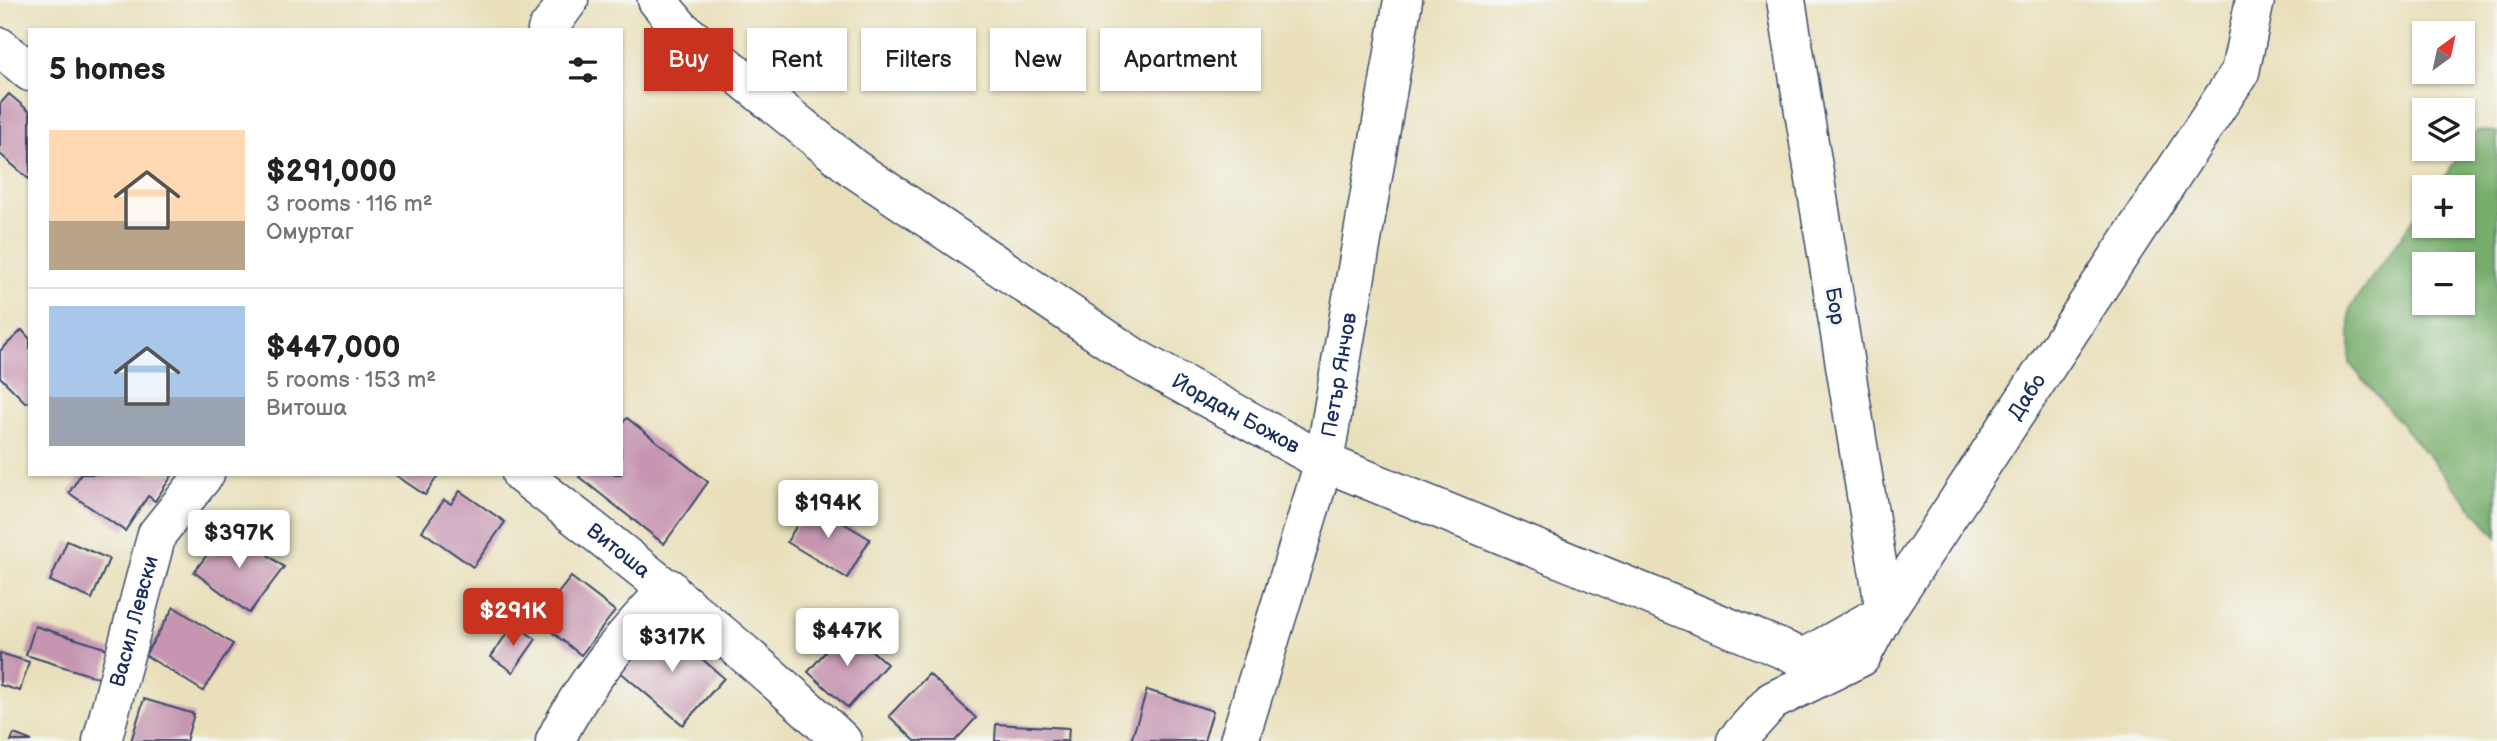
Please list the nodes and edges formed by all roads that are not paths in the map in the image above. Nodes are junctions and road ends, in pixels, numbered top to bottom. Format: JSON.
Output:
{"nodes":[{"id":1,"x":569,"y":0,"type":"edge"},
{"id":2,"x":657,"y":0,"type":"edge"},
{"id":3,"x":1403,"y":0,"type":"edge"},
{"id":4,"x":1786,"y":0,"type":"edge"},
{"id":5,"x":2255,"y":0,"type":"edge"},
{"id":6,"x":548,"y":28,"type":"edge"},
{"id":7,"x":0,"y":47,"type":"edge"},
{"id":8,"x":28,"y":70,"type":"edge"},
{"id":9,"x":1324,"y":462,"type":"junction"},
{"id":10,"x":203,"y":476,"type":"edge"},
{"id":11,"x":524,"y":476,"type":"edge"},
{"id":12,"x":669,"y":588,"type":"junction"},
{"id":13,"x":1885,"y":612,"type":"junction"},
{"id":14,"x":102,"y":741,"type":"edge"},
{"id":15,"x":555,"y":741,"type":"edge"},
{"id":16,"x":842,"y":741,"type":"edge"},
{"id":17,"x":1239,"y":741,"type":"edge"},
{"id":18,"x":1736,"y":741,"type":"edge"}],
"edges":[{"from":1,"to":6,"type":"street"},
{"from":2,"to":9,"type":"street","name":"Йордан Божов"},
{"from":3,"to":9,"type":"street","name":"Петър Янчов"},
{"from":4,"to":13,"type":"street","name":"Бор"},
{"from":5,"to":13,"type":"street","name":"Дабо"},
{"from":7,"to":8,"type":"street"},
{"from":9,"to":13,"type":"street","name":"Йордан Божов"},
{"from":9,"to":17,"type":"street","name":"Петър Янчов"},
{"from":10,"to":14,"type":"street","name":"Васил Левски"},
{"from":11,"to":12,"type":"street","name":"Витоша"},
{"from":12,"to":15,"type":"street"},
{"from":12,"to":16,"type":"street","name":"Витоша"},
{"from":13,"to":18,"type":"street","name":"Дабо"}]}
